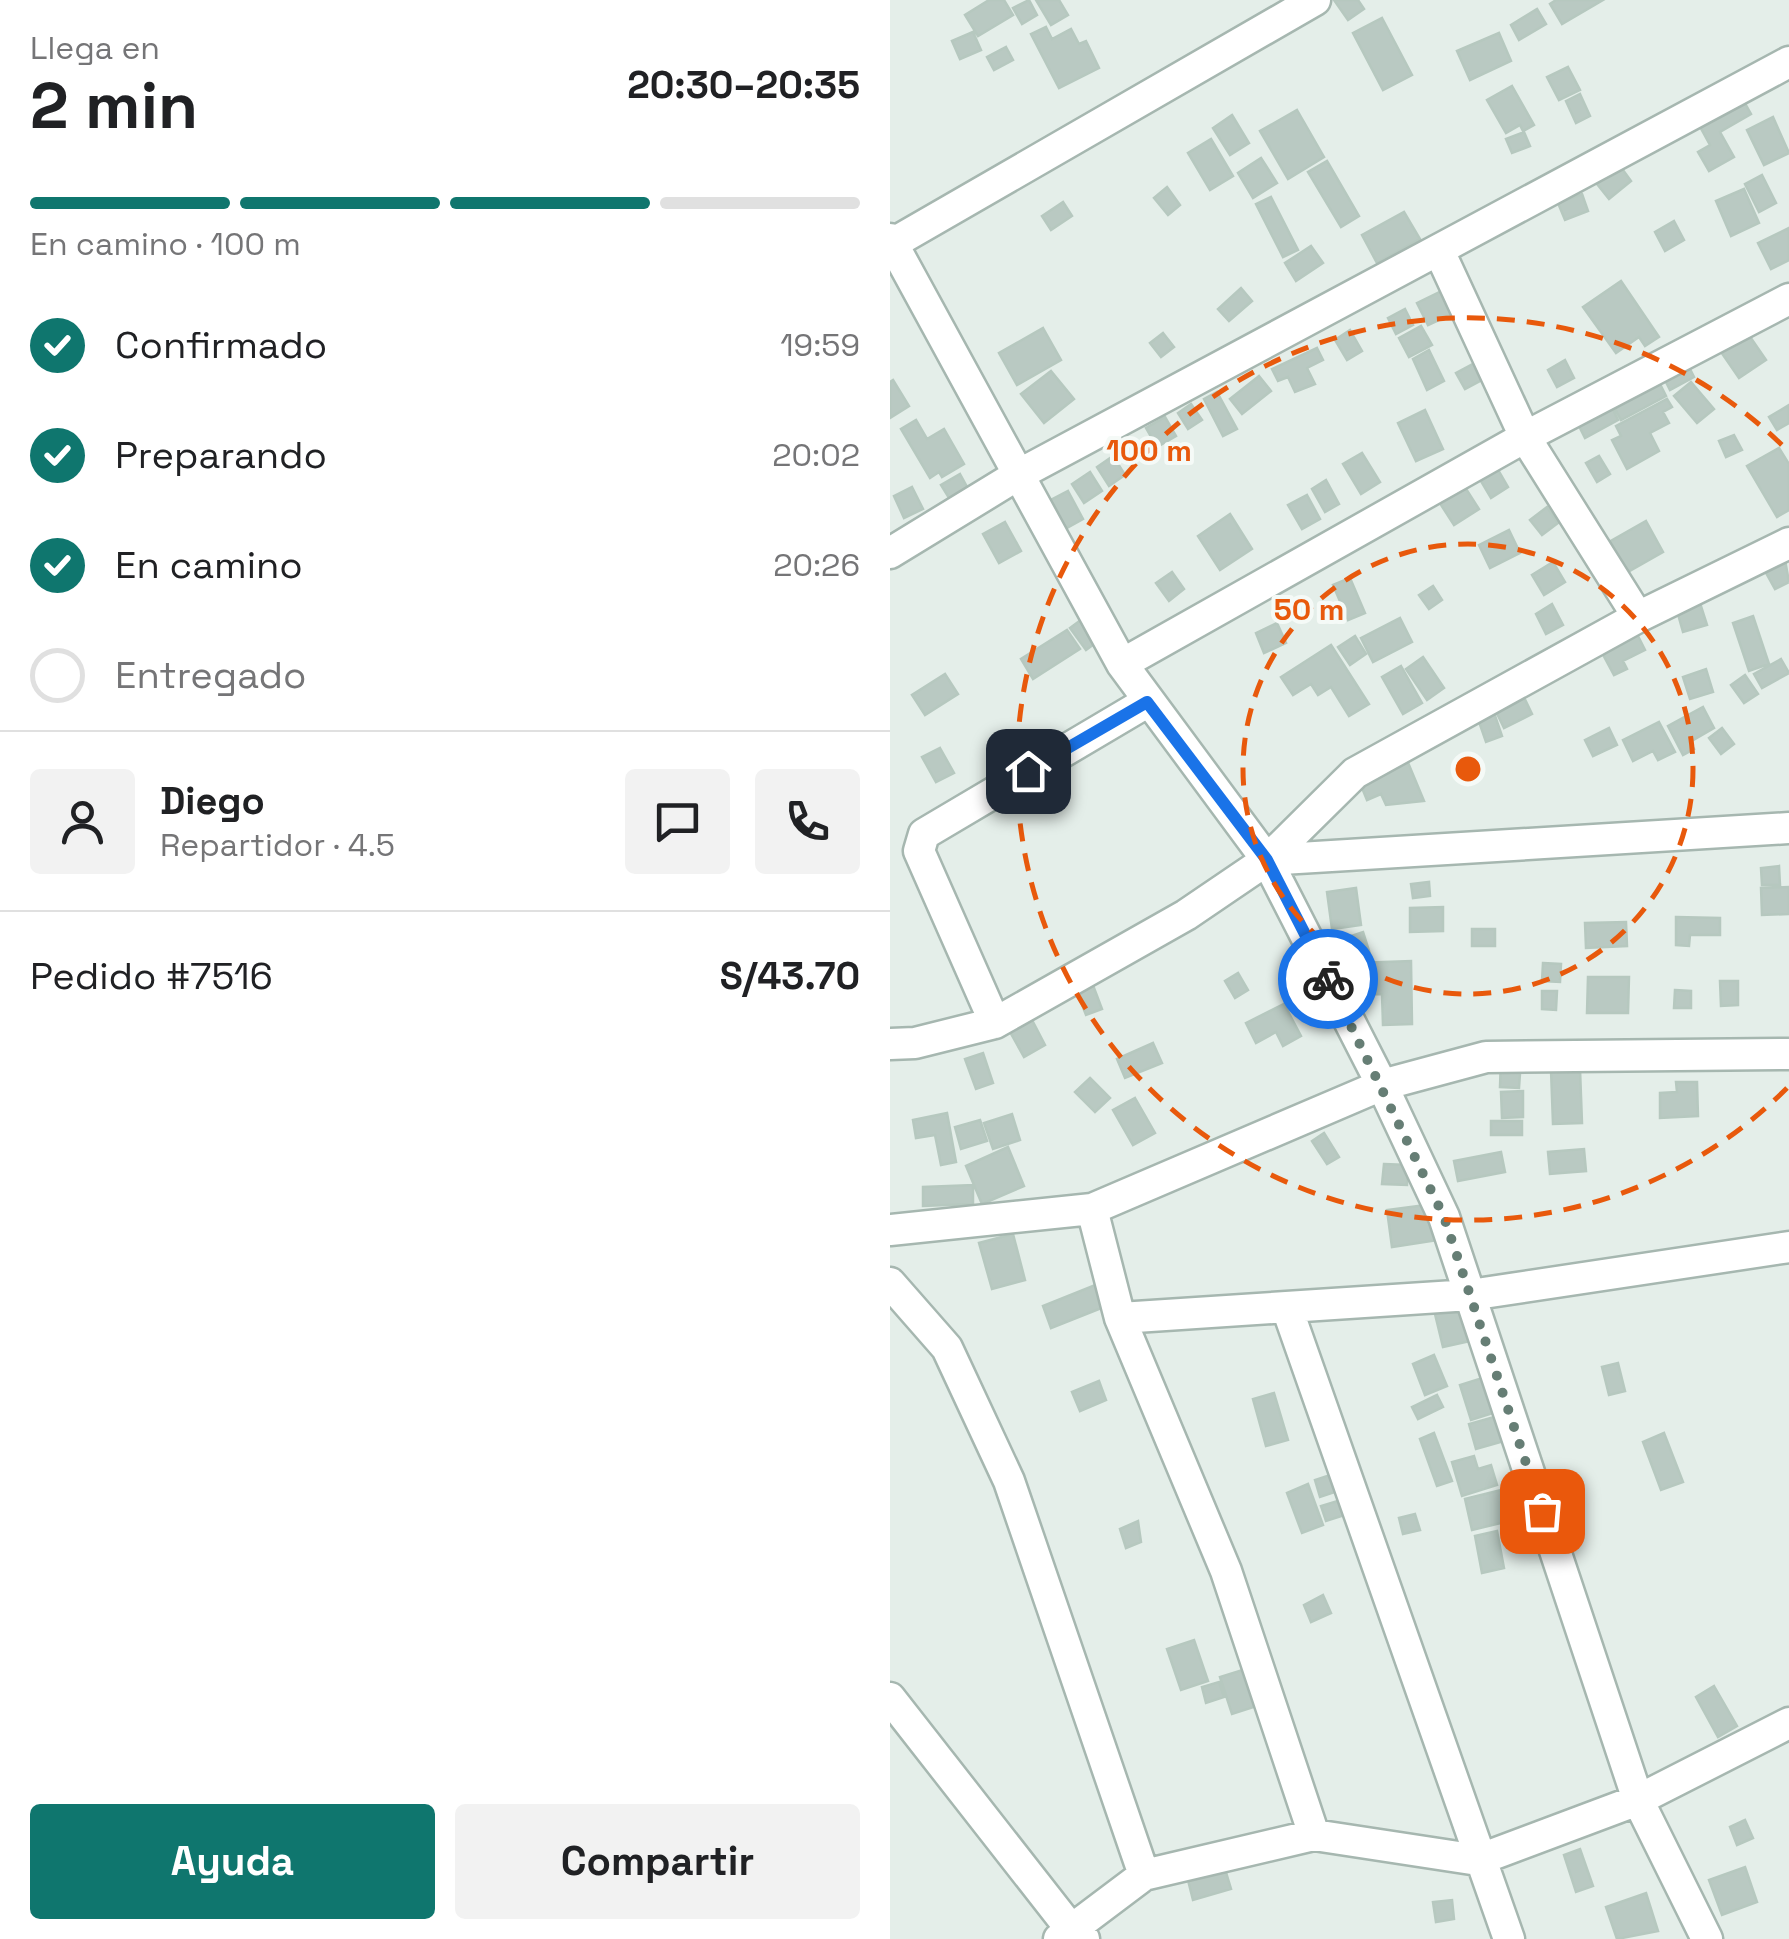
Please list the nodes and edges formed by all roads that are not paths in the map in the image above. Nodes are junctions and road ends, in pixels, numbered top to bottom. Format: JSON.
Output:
{"nodes":[{"id":1,"x":1315,"y":0,"type":"edge"},
{"id":2,"x":1789,"y":62,"type":"edge"},
{"id":3,"x":891,"y":243,"type":"edge"},
{"id":4,"x":1440,"y":253,"type":"junction"},
{"id":5,"x":1789,"y":299,"type":"edge"},
{"id":6,"x":1525,"y":436,"type":"junction"},
{"id":7,"x":1016,"y":476,"type":"junction"},
{"id":8,"x":1789,"y":542,"type":"edge"},
{"id":9,"x":890,"y":553,"type":"edge"},
{"id":10,"x":1638,"y":617,"type":"junction"},
{"id":11,"x":1122,"y":664,"type":"junction"},
{"id":12,"x":1147,"y":702,"type":"junction"},
{"id":13,"x":1789,"y":828,"type":"edge"},
{"id":14,"x":1267,"y":860,"type":"junction"},
{"id":15,"x":995,"y":1023,"type":"junction"},
{"id":16,"x":890,"y":1044,"type":"edge"},
{"id":17,"x":1789,"y":1054,"type":"edge"},
{"id":18,"x":1382,"y":1085,"type":"junction"},
{"id":19,"x":1092,"y":1209,"type":"junction"},
{"id":20,"x":890,"y":1230,"type":"edge"},
{"id":21,"x":1789,"y":1247,"type":"edge"},
{"id":22,"x":890,"y":1283,"type":"edge"},
{"id":23,"x":1470,"y":1295,"type":"junction"},
{"id":24,"x":1287,"y":1308,"type":"junction"},
{"id":25,"x":1120,"y":1318,"type":"junction"},
{"id":26,"x":890,"y":1698,"type":"edge"},
{"id":27,"x":1789,"y":1723,"type":"edge"},
{"id":28,"x":1638,"y":1800,"type":"junction"},
{"id":29,"x":1314,"y":1836,"type":"junction"},
{"id":30,"x":1478,"y":1860,"type":"junction"},
{"id":31,"x":1144,"y":1875,"type":"junction"},
{"id":32,"x":1071,"y":1935,"type":"edge"},
{"id":33,"x":1509,"y":1939,"type":"edge"},
{"id":34,"x":1707,"y":1939,"type":"edge"}],
"edges":[{"from":1,"to":3,"type":"street"},
{"from":2,"to":4,"type":"street"},
{"from":3,"to":7,"type":"street"},
{"from":4,"to":6,"type":"street"},
{"from":4,"to":7,"type":"street"},
{"from":5,"to":6,"type":"street"},
{"from":6,"to":10,"type":"street"},
{"from":6,"to":11,"type":"street"},
{"from":7,"to":9,"type":"street"},
{"from":7,"to":11,"type":"street"},
{"from":8,"to":10,"type":"street"},
{"from":10,"to":14,"type":"street"},
{"from":11,"to":12,"type":"street"},
{"from":12,"to":14,"type":"street"},
{"from":12,"to":15,"type":"street"},
{"from":13,"to":14,"type":"street"},
{"from":14,"to":15,"type":"street"},
{"from":14,"to":18,"type":"street"},
{"from":15,"to":16,"type":"street"},
{"from":17,"to":18,"type":"street"},
{"from":18,"to":19,"type":"street"},
{"from":18,"to":23,"type":"street"},
{"from":19,"to":20,"type":"street"},
{"from":19,"to":25,"type":"street"},
{"from":21,"to":23,"type":"street"},
{"from":22,"to":31,"type":"street"},
{"from":23,"to":24,"type":"street"},
{"from":23,"to":28,"type":"street"},
{"from":24,"to":25,"type":"street"},
{"from":24,"to":30,"type":"street"},
{"from":25,"to":29,"type":"street"},
{"from":26,"to":32,"type":"street"},
{"from":27,"to":28,"type":"street"},
{"from":28,"to":30,"type":"street"},
{"from":28,"to":34,"type":"street"},
{"from":29,"to":30,"type":"street"},
{"from":29,"to":31,"type":"street"},
{"from":30,"to":33,"type":"street"},
{"from":31,"to":32,"type":"street"}]}
